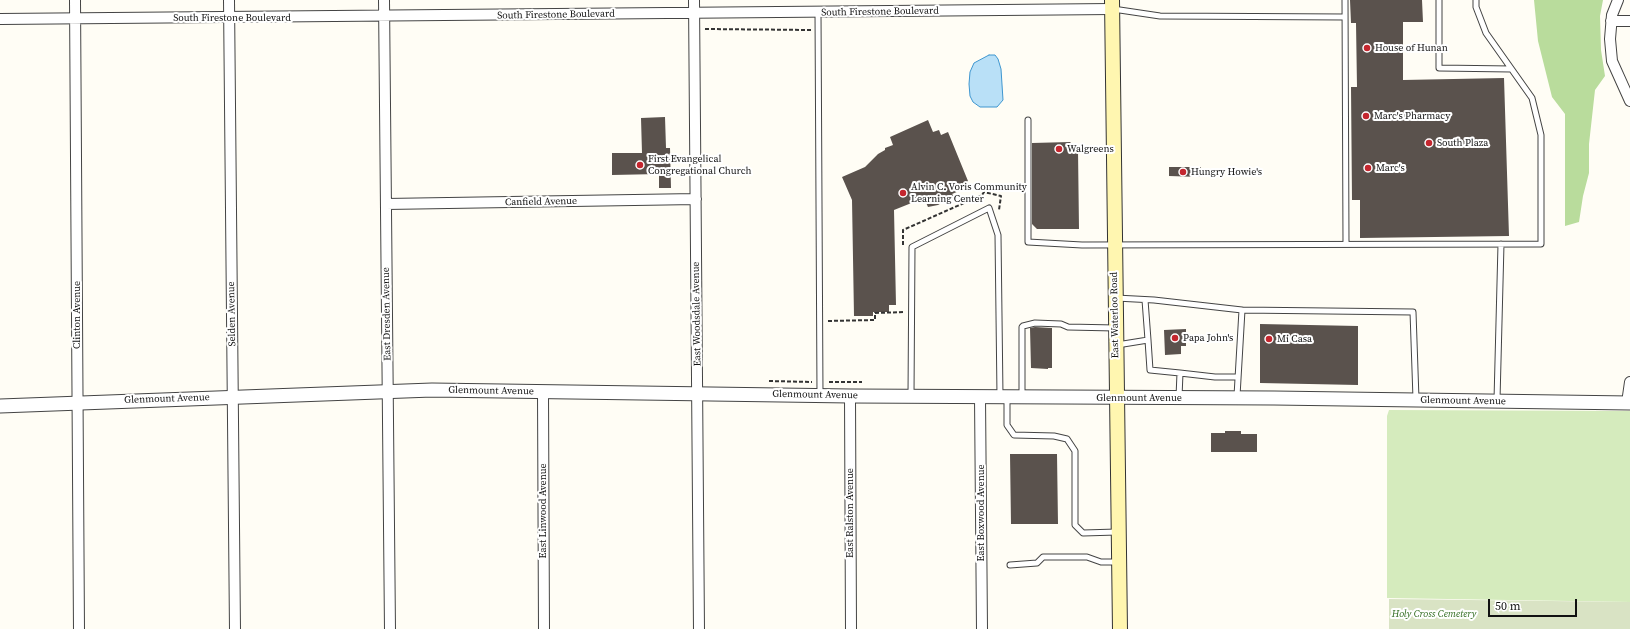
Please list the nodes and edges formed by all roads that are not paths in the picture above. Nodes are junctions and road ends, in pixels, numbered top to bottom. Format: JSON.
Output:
{"nodes":[{"id":1,"x":75,"y":0,"type":"edge"},
{"id":2,"x":229,"y":0,"type":"edge"},
{"id":3,"x":384,"y":0,"type":"edge"},
{"id":4,"x":694,"y":0,"type":"edge"},
{"id":5,"x":1345,"y":0,"type":"edge"},
{"id":6,"x":1439,"y":0,"type":"edge"},
{"id":7,"x":1476,"y":0,"type":"edge"},
{"id":8,"x":1618,"y":0,"type":"edge"},
{"id":9,"x":1112,"y":5,"type":"edge"},
{"id":10,"x":818,"y":12,"type":"junction"},
{"id":11,"x":694,"y":13,"type":"junction"},
{"id":12,"x":384,"y":16,"type":"junction"},
{"id":13,"x":1345,"y":16,"type":"junction"},
{"id":14,"x":75,"y":18,"type":"junction"},
{"id":15,"x":229,"y":18,"type":"junction"},
{"id":16,"x":0,"y":19,"type":"edge"},
{"id":17,"x":1611,"y":21,"type":"junction"},
{"id":18,"x":1630,"y":21,"type":"edge"},
{"id":19,"x":1510,"y":69,"type":"junction"},
{"id":20,"x":1630,"y":101,"type":"edge"},
{"id":21,"x":1028,"y":120,"type":"dead end"},
{"id":22,"x":696,"y":200,"type":"junction"},
{"id":23,"x":386,"y":204,"type":"junction"},
{"id":24,"x":1114,"y":244,"type":"junction"},
{"id":25,"x":1346,"y":244,"type":"junction"},
{"id":26,"x":1501,"y":244,"type":"junction"},
{"id":27,"x":1115,"y":298,"type":"junction"},
{"id":28,"x":1145,"y":300,"type":"junction"},
{"id":29,"x":1242,"y":310,"type":"junction"},
{"id":30,"x":1116,"y":328,"type":"junction"},
{"id":31,"x":1148,"y":340,"type":"junction"},
{"id":32,"x":1116,"y":345,"type":"junction"},
{"id":33,"x":1180,"y":373,"type":"junction"},
{"id":34,"x":1238,"y":377,"type":"junction"},
{"id":35,"x":1630,"y":382,"type":"edge"},
{"id":36,"x":388,"y":391,"type":"junction"},
{"id":37,"x":543,"y":393,"type":"junction"},
{"id":38,"x":698,"y":394,"type":"junction"},
{"id":39,"x":820,"y":396,"type":"junction"},
{"id":40,"x":850,"y":396,"type":"junction"},
{"id":41,"x":911,"y":396,"type":"junction"},
{"id":42,"x":233,"y":397,"type":"junction"},
{"id":43,"x":980,"y":397,"type":"junction"},
{"id":44,"x":1003,"y":397,"type":"junction"},
{"id":45,"x":1022,"y":397,"type":"junction"},
{"id":46,"x":1116,"y":398,"type":"junction"},
{"id":47,"x":1179,"y":398,"type":"junction"},
{"id":48,"x":1237,"y":398,"type":"junction"},
{"id":49,"x":1416,"y":400,"type":"junction"},
{"id":50,"x":1497,"y":401,"type":"junction"},
{"id":51,"x":78,"y":402,"type":"junction"},
{"id":52,"x":1629,"y":403,"type":"edge"},
{"id":53,"x":0,"y":406,"type":"edge"},
{"id":54,"x":1118,"y":532,"type":"junction"},
{"id":55,"x":1119,"y":562,"type":"junction"},
{"id":56,"x":1010,"y":565,"type":"dead end"},
{"id":57,"x":79,"y":629,"type":"edge"},
{"id":58,"x":235,"y":629,"type":"edge"},
{"id":59,"x":390,"y":629,"type":"edge"},
{"id":60,"x":544,"y":629,"type":"edge"},
{"id":61,"x":699,"y":629,"type":"edge"},
{"id":62,"x":850,"y":629,"type":"edge"},
{"id":63,"x":982,"y":629,"type":"edge"},
{"id":64,"x":1120,"y":629,"type":"edge"}],
"edges":[{"from":1,"to":14,"type":"street","name":"Clinton Avenue"},
{"from":2,"to":15,"type":"street","name":"Selden Avenue"},
{"from":3,"to":12,"type":"street","name":"East Dresden Avenue"},
{"from":4,"to":11,"type":"street","name":"East Woodsdale Avenue"},
{"from":5,"to":13,"type":"lane"},
{"from":6,"to":19,"type":"lane"},
{"from":7,"to":19,"type":"lane"},
{"from":8,"to":17,"type":"street"},
{"from":9,"to":10,"type":"street","name":"South Firestone Boulevard"},
{"from":9,"to":13,"type":"lane"},
{"from":9,"to":24,"type":"main road","name":"East Waterloo Road"},
{"from":10,"to":11,"type":"street","name":"South Firestone Boulevard"},
{"from":10,"to":39,"type":"lane"},
{"from":11,"to":12,"type":"street","name":"South Firestone Boulevard"},
{"from":11,"to":22,"type":"street","name":"East Woodsdale Avenue"},
{"from":12,"to":15,"type":"street","name":"South Firestone Boulevard"},
{"from":12,"to":23,"type":"street","name":"East Dresden Avenue"},
{"from":13,"to":25,"type":"lane"},
{"from":14,"to":15,"type":"street","name":"South Firestone Boulevard"},
{"from":14,"to":16,"type":"street","name":"South Firestone Boulevard"},
{"from":14,"to":51,"type":"street","name":"Clinton Avenue"},
{"from":15,"to":42,"type":"street","name":"Selden Avenue"},
{"from":17,"to":18,"type":"street"},
{"from":17,"to":20,"type":"street"},
{"from":19,"to":26,"type":"lane"},
{"from":21,"to":24,"type":"lane"},
{"from":22,"to":23,"type":"street","name":"Canfield Avenue"},
{"from":22,"to":38,"type":"street","name":"East Woodsdale Avenue"},
{"from":23,"to":36,"type":"street","name":"East Dresden Avenue"},
{"from":24,"to":25,"type":"lane"},
{"from":24,"to":27,"type":"main road","name":"East Waterloo Road"},
{"from":25,"to":26,"type":"lane"},
{"from":26,"to":50,"type":"lane"},
{"from":27,"to":28,"type":"lane"},
{"from":27,"to":30,"type":"main road","name":"East Waterloo Road"},
{"from":28,"to":29,"type":"lane"},
{"from":28,"to":31,"type":"lane"},
{"from":29,"to":34,"type":"lane"},
{"from":29,"to":49,"type":"lane"},
{"from":30,"to":32,"type":"main road","name":"East Waterloo Road"},
{"from":30,"to":45,"type":"lane"},
{"from":31,"to":32,"type":"lane"},
{"from":31,"to":33,"type":"lane"},
{"from":32,"to":46,"type":"main road","name":"East Waterloo Road"},
{"from":33,"to":34,"type":"lane"},
{"from":33,"to":47,"type":"lane"},
{"from":34,"to":48,"type":"lane"},
{"from":35,"to":52,"type":"street"},
{"from":36,"to":37,"type":"street","name":"Glenmount Avenue"},
{"from":36,"to":42,"type":"street","name":"Glenmount Avenue"},
{"from":36,"to":59,"type":"street","name":"East Dresden Avenue"},
{"from":37,"to":38,"type":"street","name":"Glenmount Avenue"},
{"from":37,"to":60,"type":"street","name":"East Linwood Avenue"},
{"from":38,"to":39,"type":"street","name":"Glenmount Avenue"},
{"from":38,"to":61,"type":"street","name":"East Woodsdale Avenue"},
{"from":39,"to":40,"type":"street","name":"Glenmount Avenue"},
{"from":40,"to":41,"type":"street","name":"Glenmount Avenue"},
{"from":40,"to":62,"type":"street","name":"East Ralston Avenue"},
{"from":41,"to":43,"type":"street","name":"Glenmount Avenue"},
{"from":41,"to":44,"type":"lane"},
{"from":42,"to":51,"type":"street","name":"Glenmount Avenue"},
{"from":42,"to":58,"type":"street","name":"Selden Avenue"},
{"from":43,"to":44,"type":"street","name":"Glenmount Avenue"},
{"from":43,"to":63,"type":"street","name":"East Boxwood Avenue"},
{"from":44,"to":45,"type":"street","name":"Glenmount Avenue"},
{"from":44,"to":54,"type":"lane"},
{"from":45,"to":46,"type":"street","name":"Glenmount Avenue"},
{"from":46,"to":47,"type":"street","name":"Glenmount Avenue"},
{"from":46,"to":54,"type":"main road","name":"East Waterloo Road"},
{"from":47,"to":48,"type":"street","name":"Glenmount Avenue"},
{"from":48,"to":49,"type":"street","name":"Glenmount Avenue"},
{"from":49,"to":50,"type":"street","name":"Glenmount Avenue"},
{"from":50,"to":52,"type":"street","name":"Glenmount Avenue"},
{"from":51,"to":53,"type":"street","name":"Glenmount Avenue"},
{"from":51,"to":57,"type":"street","name":"Clinton Avenue"},
{"from":54,"to":55,"type":"main road","name":"East Waterloo Road"},
{"from":55,"to":56,"type":"lane"},
{"from":55,"to":64,"type":"main road","name":"East Waterloo Road"}]}
